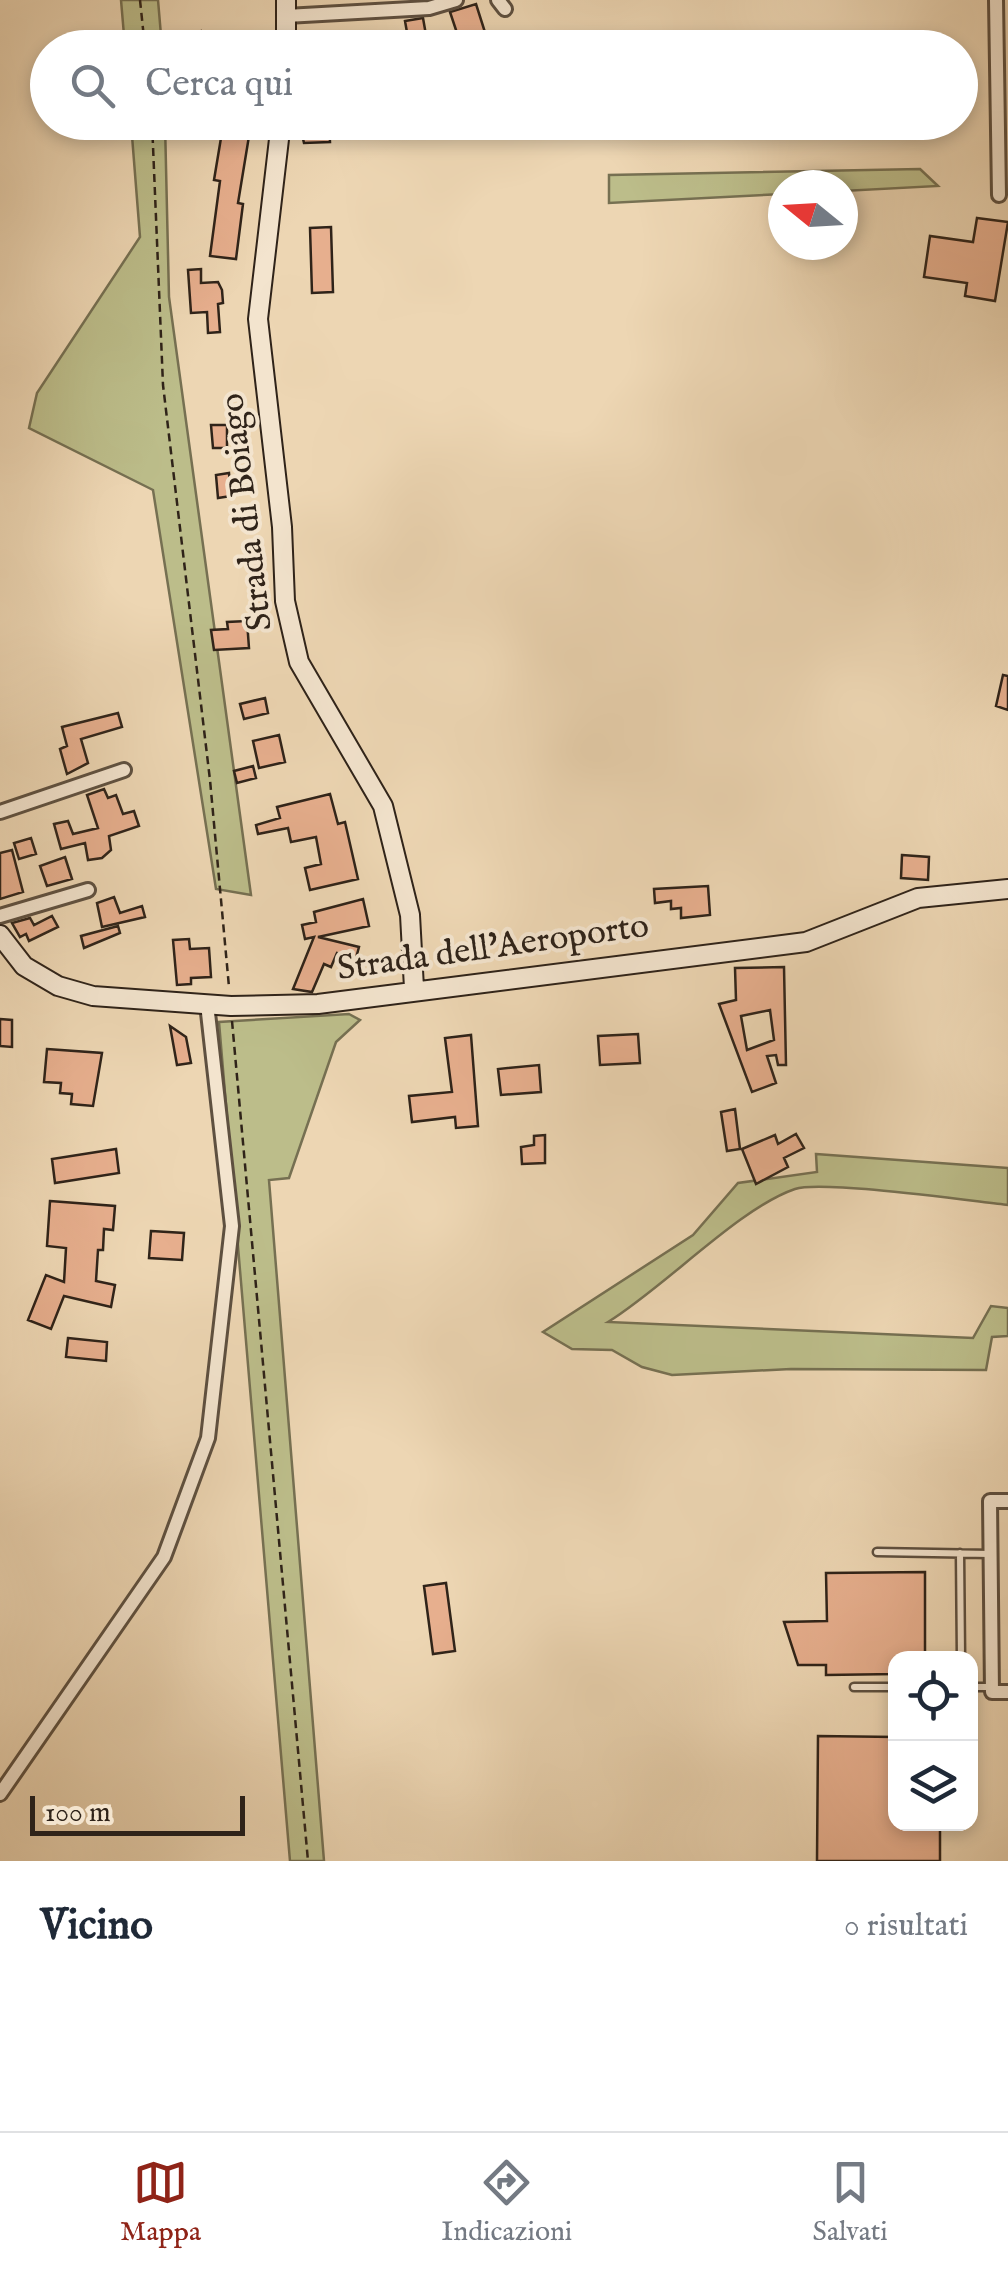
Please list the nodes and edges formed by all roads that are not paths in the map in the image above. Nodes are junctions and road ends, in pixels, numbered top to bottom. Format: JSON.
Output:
{"nodes":[{"id":1,"x":456,"y":0,"type":"edge"},
{"id":2,"x":996,"y":0,"type":"edge"},
{"id":3,"x":286,"y":8,"type":"edge"},
{"id":4,"x":279,"y":140,"type":"edge"},
{"id":5,"x":999,"y":196,"type":"dead end"},
{"id":6,"x":124,"y":770,"type":"dead end"},
{"id":7,"x":0,"y":812,"type":"edge"},
{"id":8,"x":1008,"y":889,"type":"edge"},
{"id":9,"x":88,"y":890,"type":"dead end"},
{"id":10,"x":0,"y":916,"type":"edge"},
{"id":11,"x":0,"y":934,"type":"edge"},
{"id":12,"x":414,"y":988,"type":"junction"},
{"id":13,"x":206,"y":1004,"type":"junction"},
{"id":14,"x":1008,"y":1501,"type":"edge"},
{"id":15,"x":877,"y":1552,"type":"dead end"},
{"id":16,"x":960,"y":1553,"type":"junction"},
{"id":17,"x":991,"y":1554,"type":"junction"},
{"id":18,"x":961,"y":1651,"type":"edge"},
{"id":19,"x":888,"y":1687,"type":"edge"},
{"id":20,"x":978,"y":1687,"type":"edge"},
{"id":21,"x":992,"y":1687,"type":"junction"},
{"id":22,"x":854,"y":1688,"type":"dead end"},
{"id":23,"x":1008,"y":1692,"type":"edge"},
{"id":24,"x":0,"y":1794,"type":"edge"}],
"edges":[{"from":1,"to":3,"type":"street"},
{"from":2,"to":5,"type":"street"},
{"from":4,"to":12,"type":"street","name":"Strada di Boiago"},
{"from":6,"to":7,"type":"street"},
{"from":8,"to":12,"type":"street","name":"Strada dell'Aeroporto"},
{"from":9,"to":10,"type":"street"},
{"from":11,"to":13,"type":"street","name":"Strada dell'Aeroporto"},
{"from":12,"to":13,"type":"street","name":"Strada dell'Aeroporto"},
{"from":13,"to":24,"type":"street"},
{"from":14,"to":17,"type":"street"},
{"from":15,"to":16,"type":"lane"},
{"from":16,"to":17,"type":"lane"},
{"from":16,"to":18,"type":"lane"},
{"from":17,"to":21,"type":"street"},
{"from":19,"to":22,"type":"lane"},
{"from":20,"to":21,"type":"lane"},
{"from":21,"to":23,"type":"street"}]}
